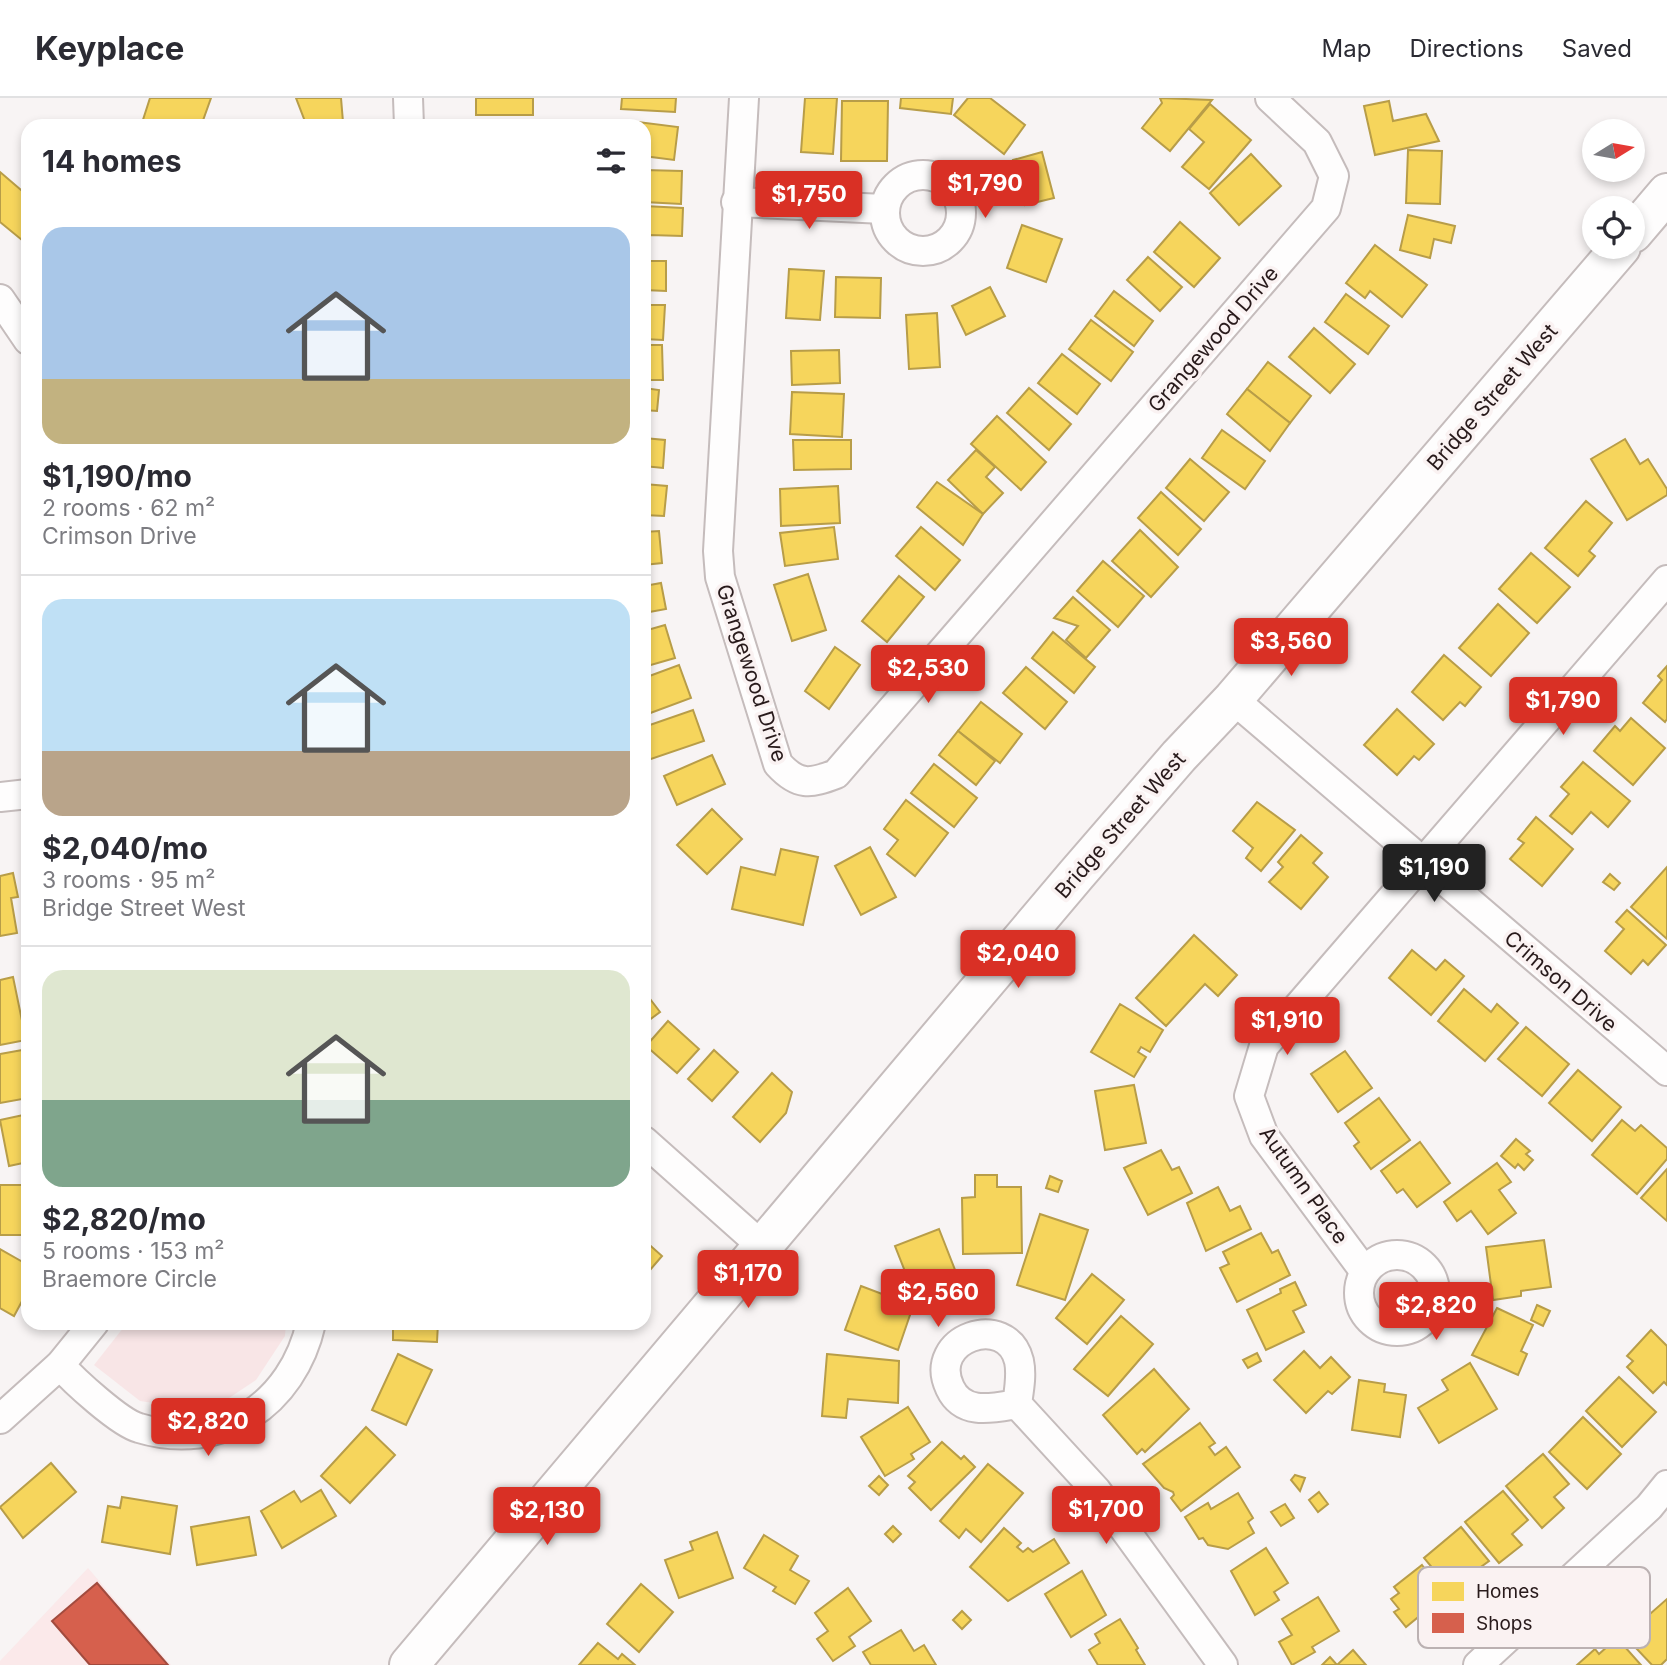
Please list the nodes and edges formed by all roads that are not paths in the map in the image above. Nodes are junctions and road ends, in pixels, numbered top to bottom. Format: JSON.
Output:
{"nodes":[{"id":1,"x":408,"y":98,"type":"edge"},
{"id":2,"x":744,"y":98,"type":"edge"},
{"id":3,"x":1270,"y":98,"type":"edge"},
{"id":4,"x":409,"y":119,"type":"edge"},
{"id":5,"x":1667,"y":193,"type":"edge"},
{"id":6,"x":736,"y":202,"type":"junction"},
{"id":7,"x":884,"y":209,"type":"dead end"},
{"id":8,"x":1645,"y":219,"type":"edge"},
{"id":9,"x":1611,"y":259,"type":"edge"},
{"id":10,"x":0,"y":299,"type":"edge"},
{"id":11,"x":21,"y":330,"type":"edge"},
{"id":12,"x":1667,"y":580,"type":"edge"},
{"id":13,"x":1233,"y":699,"type":"junction"},
{"id":14,"x":21,"y":795,"type":"edge"},
{"id":15,"x":0,"y":797,"type":"edge"},
{"id":16,"x":1422,"y":862,"type":"junction"},
{"id":17,"x":1662,"y":1057,"type":"edge"},
{"id":18,"x":651,"y":1148,"type":"edge"},
{"id":19,"x":762,"y":1246,"type":"junction"},
{"id":20,"x":1365,"y":1272,"type":"dead end"},
{"id":21,"x":88,"y":1330,"type":"edge"},
{"id":22,"x":309,"y":1330,"type":"edge"},
{"id":23,"x":60,"y":1365,"type":"junction"},
{"id":24,"x":1017,"y":1404,"type":"dead end"},
{"id":25,"x":0,"y":1419,"type":"edge"},
{"id":26,"x":1667,"y":1485,"type":"edge"},
{"id":27,"x":1584,"y":1567,"type":"edge"},
{"id":28,"x":1496,"y":1648,"type":"edge"},
{"id":29,"x":409,"y":1665,"type":"edge"},
{"id":30,"x":1223,"y":1665,"type":"edge"},
{"id":31,"x":1478,"y":1665,"type":"edge"}],
"edges":[{"from":1,"to":4,"type":"street"},
{"from":2,"to":6,"type":"street","name":"Grangewood Drive"},
{"from":3,"to":6,"type":"street","name":"Grangewood Drive"},
{"from":5,"to":8,"type":"main road"},
{"from":6,"to":7,"type":"street"},
{"from":9,"to":13,"type":"main road","name":"Bridge Street West"},
{"from":10,"to":11,"type":"street"},
{"from":12,"to":16,"type":"street","name":"Autumn Place"},
{"from":13,"to":16,"type":"street","name":"Crimson Drive"},
{"from":13,"to":19,"type":"main road","name":"Bridge Street West"},
{"from":14,"to":15,"type":"street"},
{"from":16,"to":17,"type":"street","name":"Crimson Drive"},
{"from":16,"to":20,"type":"street","name":"Autumn Place"},
{"from":18,"to":19,"type":"street"},
{"from":19,"to":29,"type":"main road","name":"Bridge Street West"},
{"from":21,"to":23,"type":"street"},
{"from":22,"to":23,"type":"street"},
{"from":23,"to":25,"type":"street"},
{"from":24,"to":30,"type":"street"},
{"from":26,"to":27,"type":"street"},
{"from":28,"to":31,"type":"street"}]}
